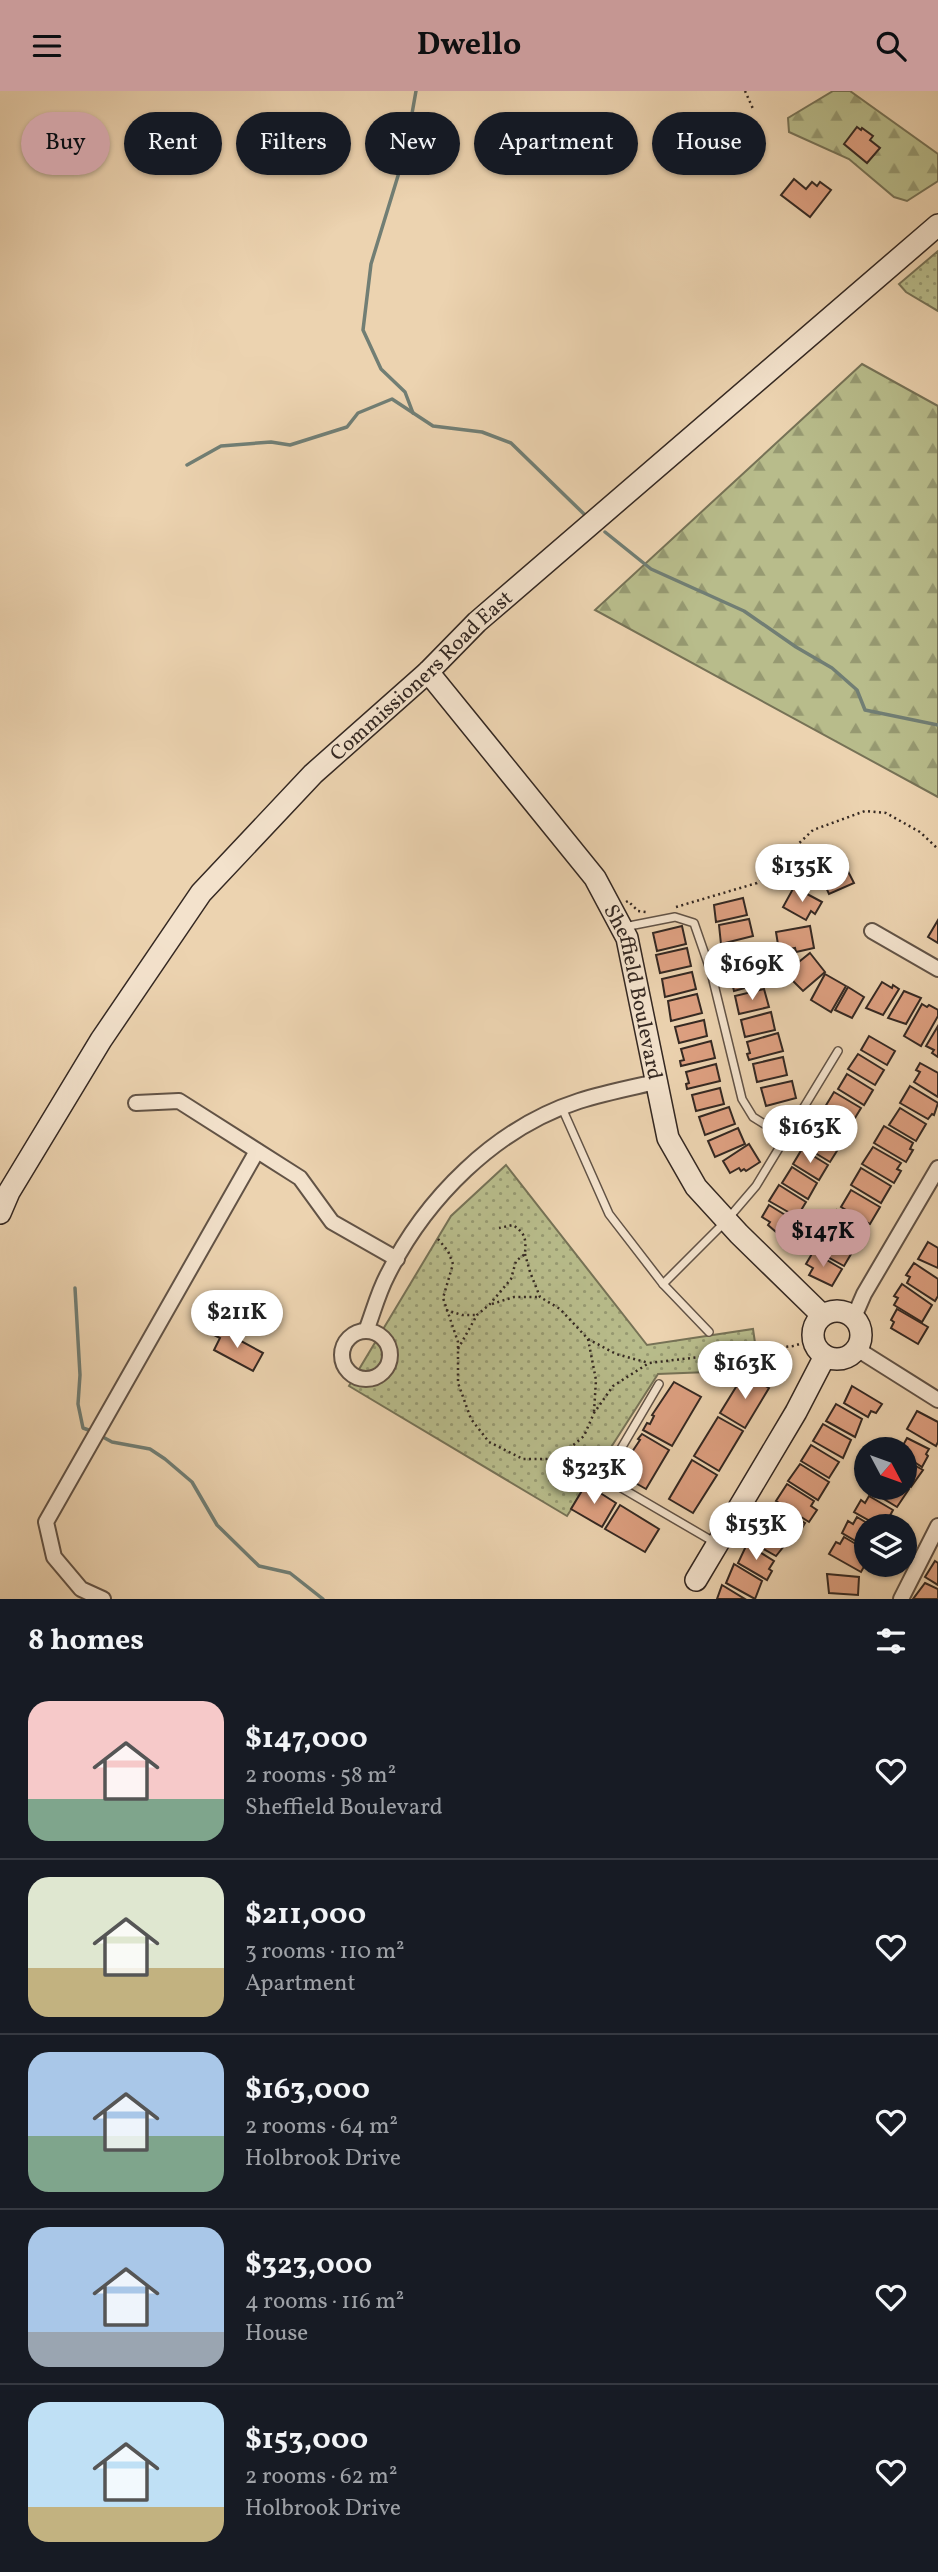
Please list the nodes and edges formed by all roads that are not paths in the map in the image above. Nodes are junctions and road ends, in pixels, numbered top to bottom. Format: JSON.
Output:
{"nodes":[{"id":1,"x":938,"y":225,"type":"edge"},
{"id":2,"x":428,"y":672,"type":"junction"},
{"id":3,"x":616,"y":919,"type":"junction"},
{"id":4,"x":872,"y":931,"type":"dead end"},
{"id":5,"x":938,"y":969,"type":"edge"},
{"id":6,"x":838,"y":1051,"type":"dead end"},
{"id":7,"x":656,"y":1082,"type":"junction"},
{"id":8,"x":136,"y":1103,"type":"dead end"},
{"id":9,"x":562,"y":1108,"type":"junction"},
{"id":10,"x":785,"y":1137,"type":"junction"},
{"id":11,"x":257,"y":1151,"type":"junction"},
{"id":12,"x":938,"y":1168,"type":"edge"},
{"id":13,"x":0,"y":1213,"type":"edge"},
{"id":14,"x":726,"y":1221,"type":"junction"},
{"id":15,"x":397,"y":1259,"type":"junction"},
{"id":16,"x":663,"y":1284,"type":"junction"},
{"id":17,"x":822,"y":1315,"type":"junction"},
{"id":18,"x":854,"y":1317,"type":"junction"},
{"id":19,"x":366,"y":1331,"type":"dead end"},
{"id":20,"x":709,"y":1332,"type":"dead end"},
{"id":21,"x":819,"y":1348,"type":"junction"},
{"id":22,"x":857,"y":1349,"type":"junction"},
{"id":23,"x":659,"y":1384,"type":"dead end"},
{"id":24,"x":938,"y":1400,"type":"edge"},
{"id":25,"x":938,"y":1526,"type":"edge"},
{"id":26,"x":718,"y":1544,"type":"junction"},
{"id":27,"x":696,"y":1580,"type":"dead end"},
{"id":28,"x":103,"y":1599,"type":"edge"},
{"id":29,"x":901,"y":1599,"type":"edge"}],
"edges":[{"from":1,"to":2,"type":"main road","name":"Commissioners Road East"},
{"from":2,"to":3,"type":"main road","name":"Sheffield Boulevard"},
{"from":2,"to":13,"type":"main road","name":"Commissioners Road East"},
{"from":3,"to":7,"type":"main road","name":"Sheffield Boulevard"},
{"from":3,"to":10,"type":"lane"},
{"from":4,"to":5,"type":"street"},
{"from":6,"to":10,"type":"lane"},
{"from":7,"to":9,"type":"street"},
{"from":7,"to":14,"type":"main road","name":"Sheffield Boulevard"},
{"from":8,"to":11,"type":"street"},
{"from":9,"to":15,"type":"street"},
{"from":9,"to":16,"type":"lane"},
{"from":10,"to":14,"type":"lane"},
{"from":11,"to":15,"type":"street"},
{"from":11,"to":28,"type":"street"},
{"from":12,"to":18,"type":"street"},
{"from":14,"to":16,"type":"lane"},
{"from":14,"to":17,"type":"main road","name":"Sheffield Boulevard"},
{"from":15,"to":19,"type":"street"},
{"from":16,"to":20,"type":"lane"},
{"from":17,"to":18,"type":"main road"},
{"from":17,"to":21,"type":"main road"},
{"from":18,"to":22,"type":"main road"},
{"from":21,"to":22,"type":"main road"},
{"from":21,"to":26,"type":"main road"},
{"from":22,"to":24,"type":"street"},
{"from":23,"to":26,"type":"lane"},
{"from":25,"to":29,"type":"street"},
{"from":26,"to":27,"type":"main road"}]}
